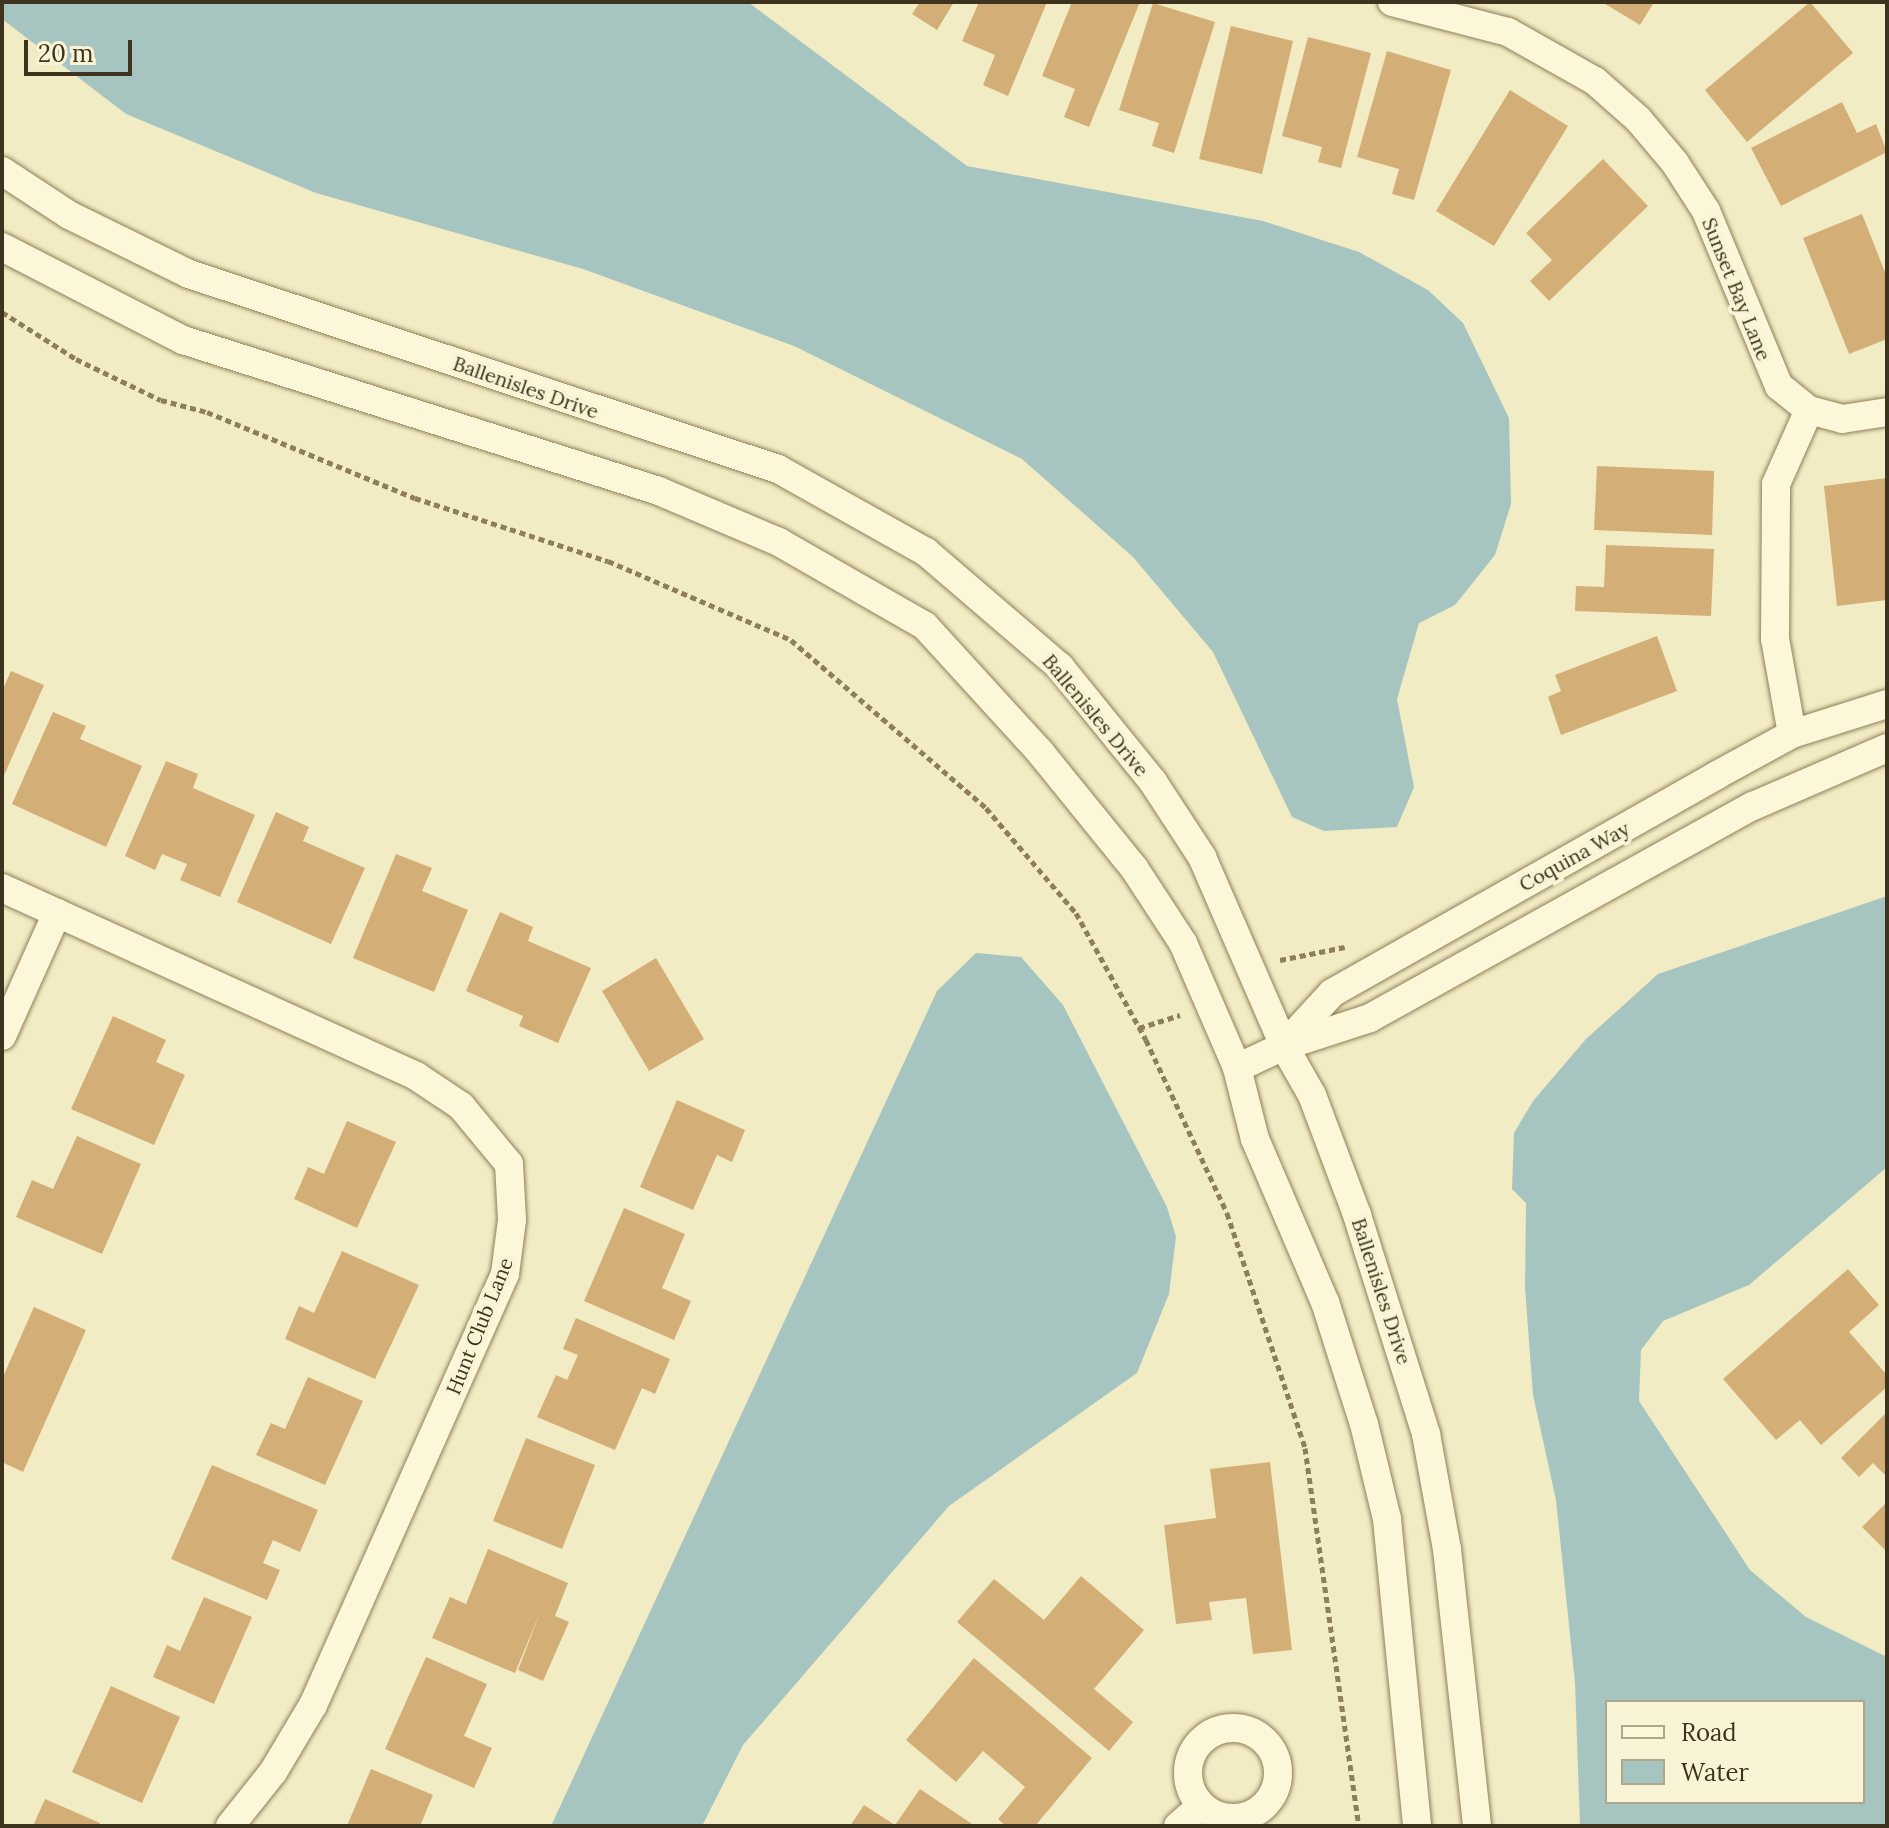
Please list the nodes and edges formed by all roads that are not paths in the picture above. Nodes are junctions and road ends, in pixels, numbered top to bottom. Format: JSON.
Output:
{"nodes":[{"id":1,"x":1392,"y":2,"type":"edge"},
{"id":2,"x":2,"y":171,"type":"edge"},
{"id":3,"x":2,"y":247,"type":"edge"},
{"id":4,"x":1809,"y":410,"type":"junction"},
{"id":5,"x":1887,"y":412,"type":"edge"},
{"id":6,"x":1887,"y":704,"type":"edge"},
{"id":7,"x":1792,"y":734,"type":"junction"},
{"id":8,"x":1887,"y":748,"type":"edge"},
{"id":9,"x":2,"y":888,"type":"edge"},
{"id":10,"x":57,"y":913,"type":"junction"},
{"id":11,"x":2,"y":1036,"type":"edge"},
{"id":12,"x":1284,"y":1046,"type":"junction"},
{"id":13,"x":1237,"y":1068,"type":"junction"},
{"id":14,"x":230,"y":1826,"type":"edge"},
{"id":15,"x":1417,"y":1826,"type":"edge"},
{"id":16,"x":1477,"y":1826,"type":"edge"}],
"edges":[{"from":1,"to":4,"type":"street","name":"Sunset Bay Lane"},
{"from":2,"to":12,"type":"street","name":"Ballenisles Drive"},
{"from":3,"to":13,"type":"street"},
{"from":4,"to":5,"type":"street"},
{"from":4,"to":7,"type":"street"},
{"from":6,"to":7,"type":"street","name":"Coquina Way"},
{"from":7,"to":12,"type":"street","name":"Coquina Way"},
{"from":8,"to":12,"type":"street","name":"Coquina Way"},
{"from":9,"to":10,"type":"street","name":"Hunt Club Lane"},
{"from":10,"to":11,"type":"street"},
{"from":10,"to":14,"type":"street","name":"Hunt Club Lane"},
{"from":12,"to":13,"type":"street","name":"Coquina Way"},
{"from":12,"to":16,"type":"street","name":"Ballenisles Drive"},
{"from":13,"to":15,"type":"street"}]}
